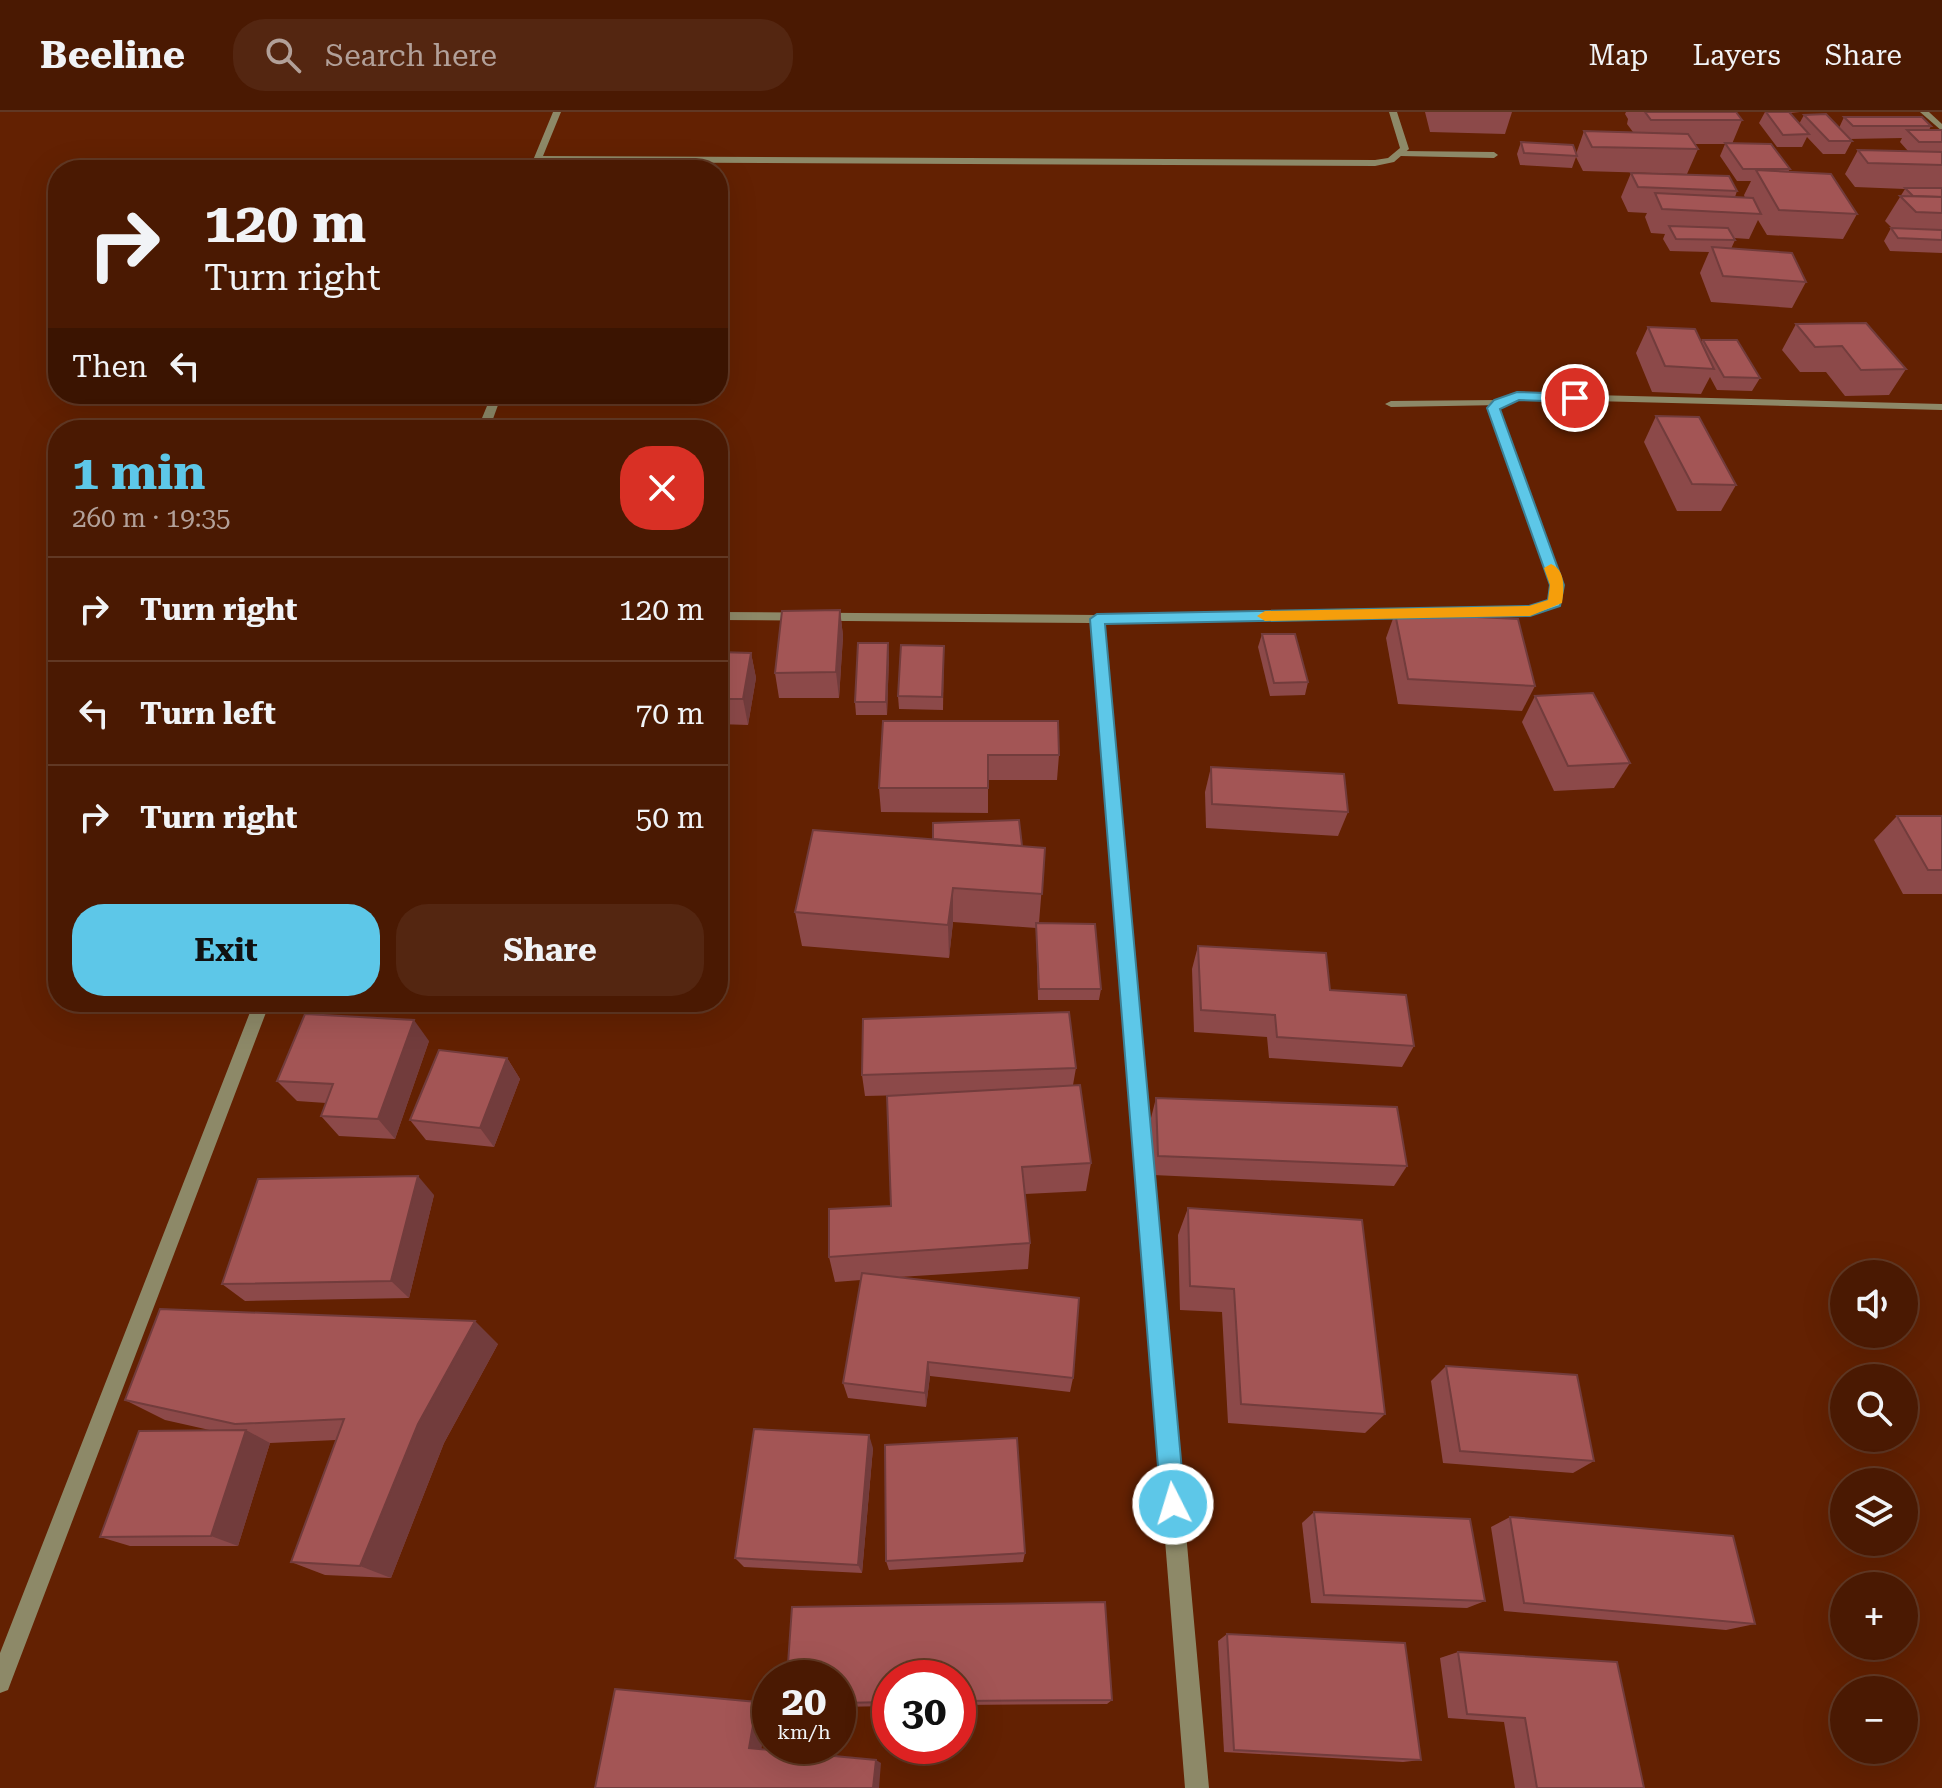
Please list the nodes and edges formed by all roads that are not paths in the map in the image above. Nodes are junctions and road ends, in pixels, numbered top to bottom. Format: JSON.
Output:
{"nodes":[{"id":1,"x":557,"y":112,"type":"edge"},
{"id":2,"x":1393,"y":112,"type":"edge"},
{"id":3,"x":1924,"y":112,"type":"edge"},
{"id":4,"x":1942,"y":128,"type":"edge"},
{"id":5,"x":1403,"y":154,"type":"junction"},
{"id":6,"x":1494,"y":155,"type":"dead end"},
{"id":7,"x":537,"y":159,"type":"joint"},
{"id":8,"x":1498,"y":403,"type":"junction"},
{"id":9,"x":1391,"y":404,"type":"dead end"},
{"id":10,"x":1942,"y":407,"type":"edge"},
{"id":11,"x":728,"y":616,"type":"edge"},
{"id":12,"x":1097,"y":619,"type":"junction"},
{"id":13,"x":258,"y":1012,"type":"edge"},
{"id":14,"x":0,"y":1682,"type":"edge"},
{"id":15,"x":1197,"y":1788,"type":"edge"}],
"edges":[{"from":1,"to":7,"type":"street"},
{"from":2,"to":5,"type":"street"},
{"from":3,"to":4,"type":"street"},
{"from":5,"to":6,"type":"street"},
{"from":5,"to":7,"type":"street"},
{"from":8,"to":9,"type":"street"},
{"from":8,"to":10,"type":"street"},
{"from":8,"to":12,"type":"street"},
{"from":11,"to":12,"type":"street"},
{"from":12,"to":15,"type":"street"},
{"from":13,"to":14,"type":"street"}]}
